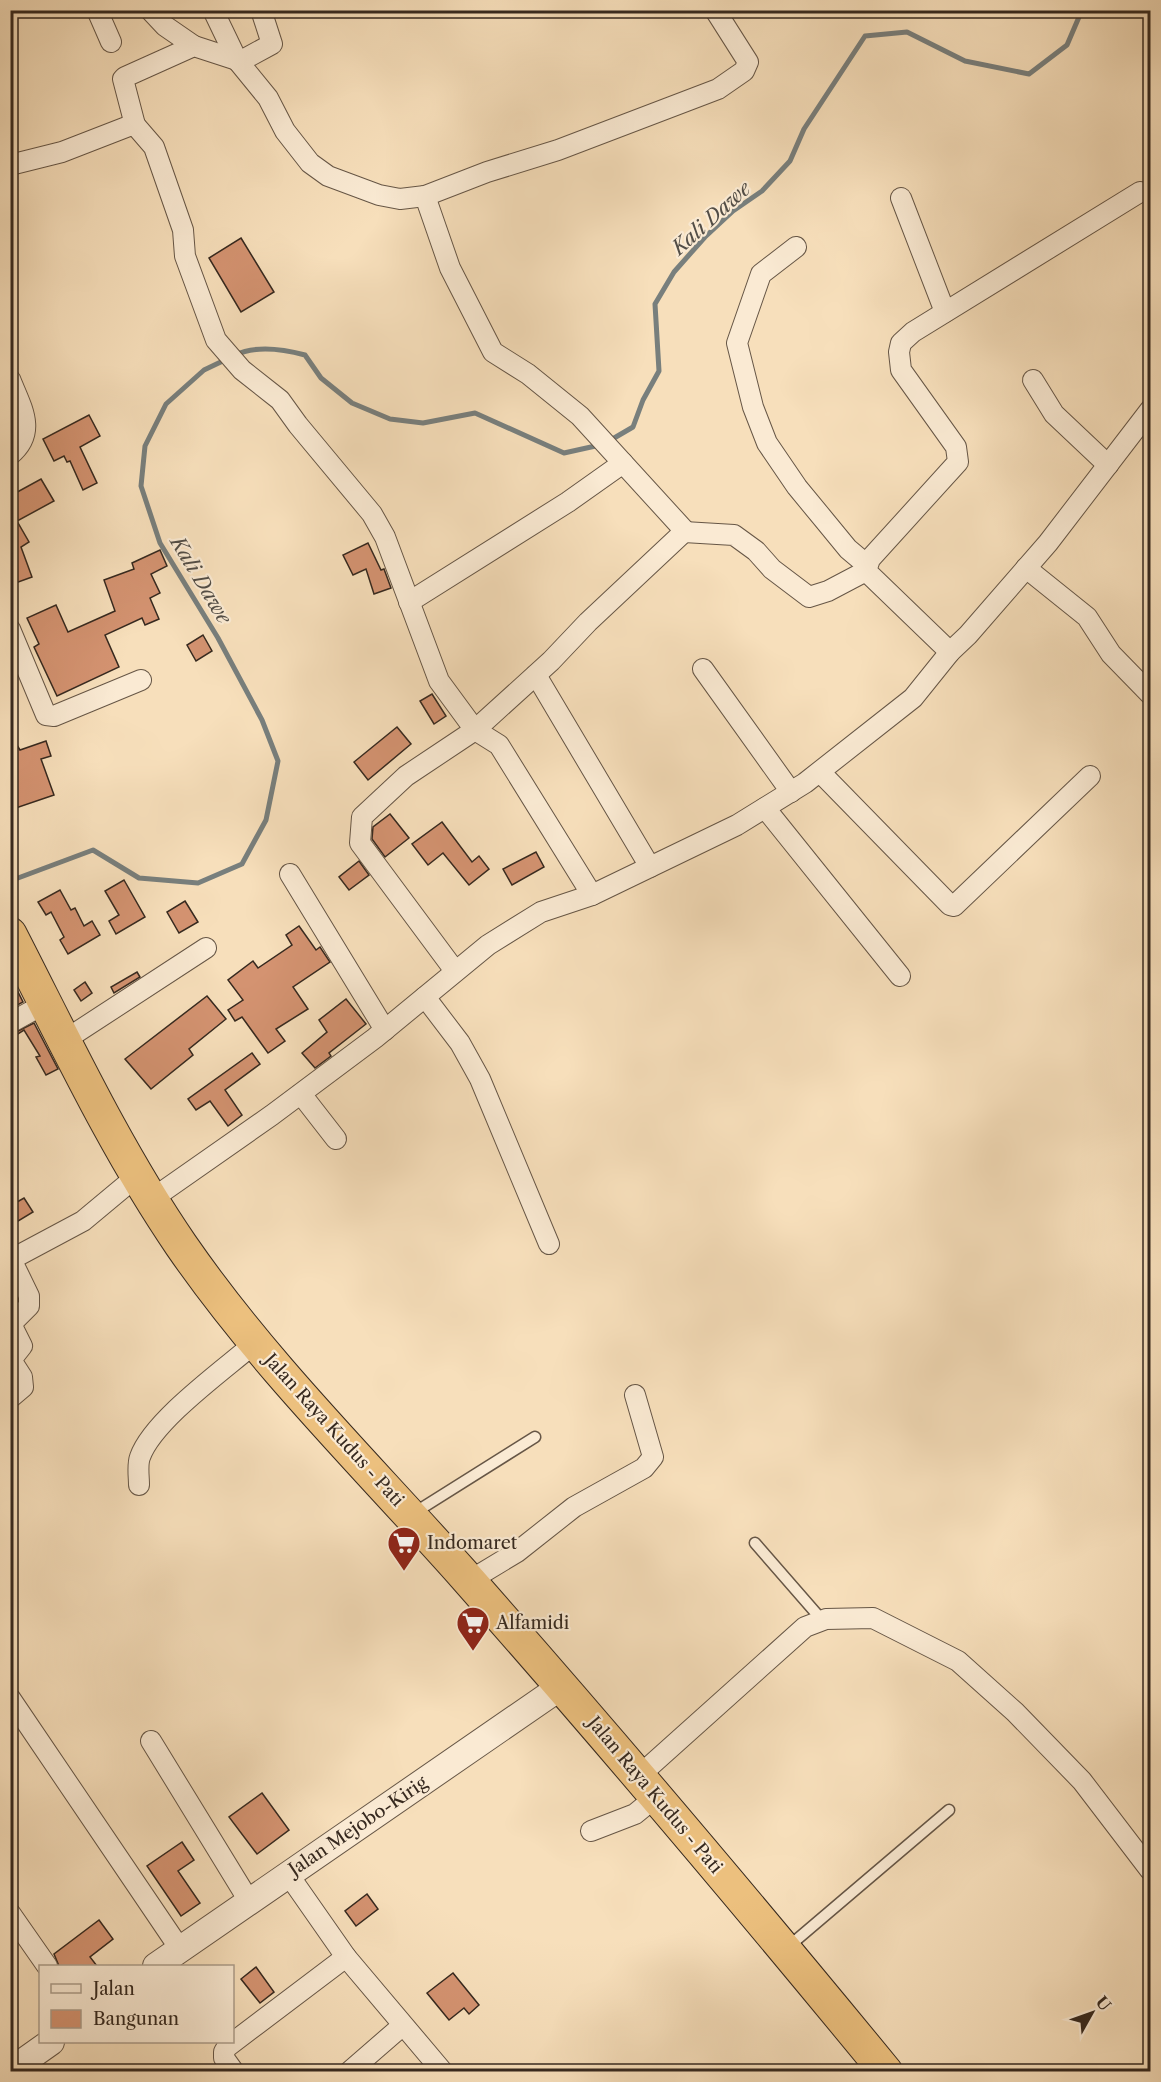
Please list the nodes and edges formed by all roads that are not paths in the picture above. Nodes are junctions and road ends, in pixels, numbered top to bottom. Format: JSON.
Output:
{"nodes":[{"id":1,"x":97,"y":10,"type":"edge"},
{"id":2,"x":150,"y":10,"type":"edge"},
{"id":3,"x":213,"y":10,"type":"edge"},
{"id":4,"x":261,"y":10,"type":"edge"},
{"id":5,"x":715,"y":10,"type":"edge"},
{"id":6,"x":111,"y":42,"type":"dead end"},
{"id":7,"x":194,"y":46,"type":"junction"},
{"id":8,"x":238,"y":61,"type":"junction"},
{"id":9,"x":135,"y":125,"type":"junction"},
{"id":10,"x":10,"y":165,"type":"edge"},
{"id":11,"x":1140,"y":192,"type":"dead end"},
{"id":12,"x":425,"y":196,"type":"junction"},
{"id":13,"x":901,"y":198,"type":"dead end"},
{"id":14,"x":796,"y":247,"type":"dead end"},
{"id":15,"x":945,"y":312,"type":"junction"},
{"id":16,"x":1033,"y":380,"type":"dead end"},
{"id":17,"x":12,"y":388,"type":"edge"},
{"id":18,"x":1146,"y":424,"type":"edge"},
{"id":19,"x":10,"y":455,"type":"edge"},
{"id":20,"x":623,"y":463,"type":"junction"},
{"id":21,"x":1108,"y":465,"type":"junction"},
{"id":22,"x":684,"y":532,"type":"junction"},
{"id":23,"x":866,"y":568,"type":"junction"},
{"id":24,"x":1026,"y":568,"type":"junction"},
{"id":25,"x":408,"y":602,"type":"junction"},
{"id":26,"x":10,"y":629,"type":"edge"},
{"id":27,"x":950,"y":652,"type":"junction"},
{"id":28,"x":703,"y":669,"type":"dead end"},
{"id":29,"x":536,"y":675,"type":"junction"},
{"id":30,"x":141,"y":680,"type":"dead end"},
{"id":31,"x":1150,"y":694,"type":"edge"},
{"id":32,"x":475,"y":730,"type":"junction"},
{"id":33,"x":820,"y":772,"type":"junction"},
{"id":34,"x":1090,"y":776,"type":"dead end"},
{"id":35,"x":791,"y":792,"type":"junction"},
{"id":36,"x":765,"y":808,"type":"junction"},
{"id":37,"x":651,"y":867,"type":"junction"},
{"id":38,"x":290,"y":874,"type":"dead end"},
{"id":39,"x":592,"y":895,"type":"junction"},
{"id":40,"x":10,"y":934,"type":"edge"},
{"id":41,"x":206,"y":948,"type":"dead end"},
{"id":42,"x":456,"y":971,"type":"junction"},
{"id":43,"x":900,"y":976,"type":"dead end"},
{"id":44,"x":425,"y":997,"type":"junction"},
{"id":45,"x":45,"y":1003,"type":"junction"},
{"id":46,"x":10,"y":1023,"type":"edge"},
{"id":47,"x":385,"y":1030,"type":"junction"},
{"id":48,"x":65,"y":1041,"type":"junction"},
{"id":49,"x":301,"y":1094,"type":"junction"},
{"id":50,"x":336,"y":1140,"type":"dead end"},
{"id":51,"x":144,"y":1187,"type":"junction"},
{"id":52,"x":549,"y":1244,"type":"dead end"},
{"id":53,"x":11,"y":1260,"type":"edge"},
{"id":54,"x":256,"y":1342,"type":"junction"},
{"id":55,"x":635,"y":1395,"type":"dead end"},
{"id":56,"x":10,"y":1398,"type":"edge"},
{"id":57,"x":535,"y":1437,"type":"dead end"},
{"id":58,"x":139,"y":1485,"type":"dead end"},
{"id":59,"x":411,"y":1515,"type":"junction"},
{"id":60,"x":755,"y":1543,"type":"dead end"},
{"id":61,"x":469,"y":1581,"type":"junction"},
{"id":62,"x":822,"y":1620,"type":"junction"},
{"id":63,"x":562,"y":1686,"type":"junction"},
{"id":64,"x":10,"y":1698,"type":"edge"},
{"id":65,"x":151,"y":1741,"type":"dead end"},
{"id":66,"x":649,"y":1786,"type":"junction"},
{"id":67,"x":949,"y":1810,"type":"dead end"},
{"id":68,"x":591,"y":1831,"type":"dead end"},
{"id":69,"x":1150,"y":1870,"type":"edge"},
{"id":70,"x":288,"y":1874,"type":"junction"},
{"id":71,"x":249,"y":1901,"type":"junction"},
{"id":72,"x":10,"y":1913,"type":"edge"},
{"id":73,"x":180,"y":1949,"type":"junction"},
{"id":74,"x":785,"y":1949,"type":"junction"},
{"id":75,"x":346,"y":1957,"type":"junction"},
{"id":76,"x":46,"y":1965,"type":"edge"},
{"id":77,"x":157,"y":1965,"type":"edge"},
{"id":78,"x":402,"y":2026,"type":"junction"},
{"id":79,"x":234,"y":2042,"type":"edge"},
{"id":80,"x":50,"y":2043,"type":"edge"},
{"id":81,"x":232,"y":2043,"type":"edge"},
{"id":82,"x":16,"y":2070,"type":"edge"},
{"id":83,"x":234,"y":2072,"type":"edge"},
{"id":84,"x":349,"y":2072,"type":"edge"},
{"id":85,"x":443,"y":2072,"type":"edge"},
{"id":86,"x":886,"y":2072,"type":"edge"}],
"edges":[{"from":1,"to":6,"type":"street"},
{"from":2,"to":7,"type":"street"},
{"from":3,"to":8,"type":"street"},
{"from":4,"to":8,"type":"street"},
{"from":5,"to":12,"type":"street"},
{"from":7,"to":8,"type":"street"},
{"from":7,"to":9,"type":"street"},
{"from":8,"to":12,"type":"street"},
{"from":9,"to":10,"type":"street"},
{"from":9,"to":25,"type":"street"},
{"from":11,"to":15,"type":"street"},
{"from":12,"to":20,"type":"street"},
{"from":13,"to":15,"type":"street"},
{"from":14,"to":23,"type":"street"},
{"from":15,"to":23,"type":"street"},
{"from":16,"to":21,"type":"street"},
{"from":17,"to":19,"type":"street"},
{"from":18,"to":21,"type":"street"},
{"from":20,"to":22,"type":"street"},
{"from":20,"to":25,"type":"street"},
{"from":21,"to":24,"type":"street"},
{"from":22,"to":23,"type":"street"},
{"from":22,"to":29,"type":"street"},
{"from":23,"to":27,"type":"street"},
{"from":24,"to":27,"type":"street"},
{"from":24,"to":31,"type":"street"},
{"from":25,"to":32,"type":"street"},
{"from":26,"to":30,"type":"street"},
{"from":27,"to":33,"type":"street"},
{"from":28,"to":35,"type":"street"},
{"from":29,"to":32,"type":"street"},
{"from":29,"to":37,"type":"street"},
{"from":32,"to":39,"type":"street"},
{"from":32,"to":42,"type":"street"},
{"from":33,"to":34,"type":"street"},
{"from":33,"to":35,"type":"street"},
{"from":35,"to":36,"type":"street"},
{"from":36,"to":37,"type":"street"},
{"from":36,"to":43,"type":"street"},
{"from":37,"to":39,"type":"street"},
{"from":38,"to":47,"type":"street"},
{"from":39,"to":42,"type":"street"},
{"from":40,"to":45,"type":"highway","name":"Jalan Raya Kudus - Pati"},
{"from":41,"to":48,"type":"street"},
{"from":42,"to":44,"type":"street"},
{"from":44,"to":47,"type":"street"},
{"from":44,"to":52,"type":"street"},
{"from":45,"to":46,"type":"street"},
{"from":45,"to":48,"type":"highway","name":"Jalan Raya Kudus - Pati"},
{"from":47,"to":49,"type":"street"},
{"from":48,"to":51,"type":"highway","name":"Jalan Raya Kudus - Pati"},
{"from":49,"to":50,"type":"street"},
{"from":49,"to":51,"type":"street"},
{"from":51,"to":53,"type":"street"},
{"from":51,"to":54,"type":"highway","name":"Jalan Raya Kudus - Pati"},
{"from":53,"to":56,"type":"street"},
{"from":54,"to":58,"type":"street"},
{"from":54,"to":59,"type":"highway","name":"Jalan Raya Kudus - Pati"},
{"from":55,"to":61,"type":"street"},
{"from":57,"to":59,"type":"lane"},
{"from":59,"to":61,"type":"highway","name":"Jalan Raya Kudus - Pati"},
{"from":60,"to":62,"type":"lane"},
{"from":61,"to":63,"type":"highway","name":"Jalan Raya Kudus - Pati"},
{"from":62,"to":66,"type":"street"},
{"from":62,"to":69,"type":"street"},
{"from":63,"to":66,"type":"highway","name":"Jalan Raya Kudus - Pati"},
{"from":63,"to":70,"type":"street","name":"Jalan Mejobo-Kirig"},
{"from":64,"to":73,"type":"street"},
{"from":65,"to":71,"type":"street"},
{"from":66,"to":68,"type":"street"},
{"from":66,"to":74,"type":"highway","name":"Jalan Raya Kudus - Pati"},
{"from":67,"to":74,"type":"lane"},
{"from":70,"to":71,"type":"street","name":"Jalan Mejobo-Kirig"},
{"from":70,"to":75,"type":"street"},
{"from":71,"to":73,"type":"street","name":"Jalan Mejobo-Kirig"},
{"from":72,"to":76,"type":"street"},
{"from":73,"to":77,"type":"street","name":"Jalan Mejobo-Kirig"},
{"from":74,"to":86,"type":"highway","name":"Jalan Raya Kudus - Pati"},
{"from":75,"to":78,"type":"street"},
{"from":75,"to":79,"type":"street"},
{"from":78,"to":84,"type":"street"},
{"from":78,"to":85,"type":"street"},
{"from":80,"to":82,"type":"street"},
{"from":81,"to":83,"type":"street"}]}
